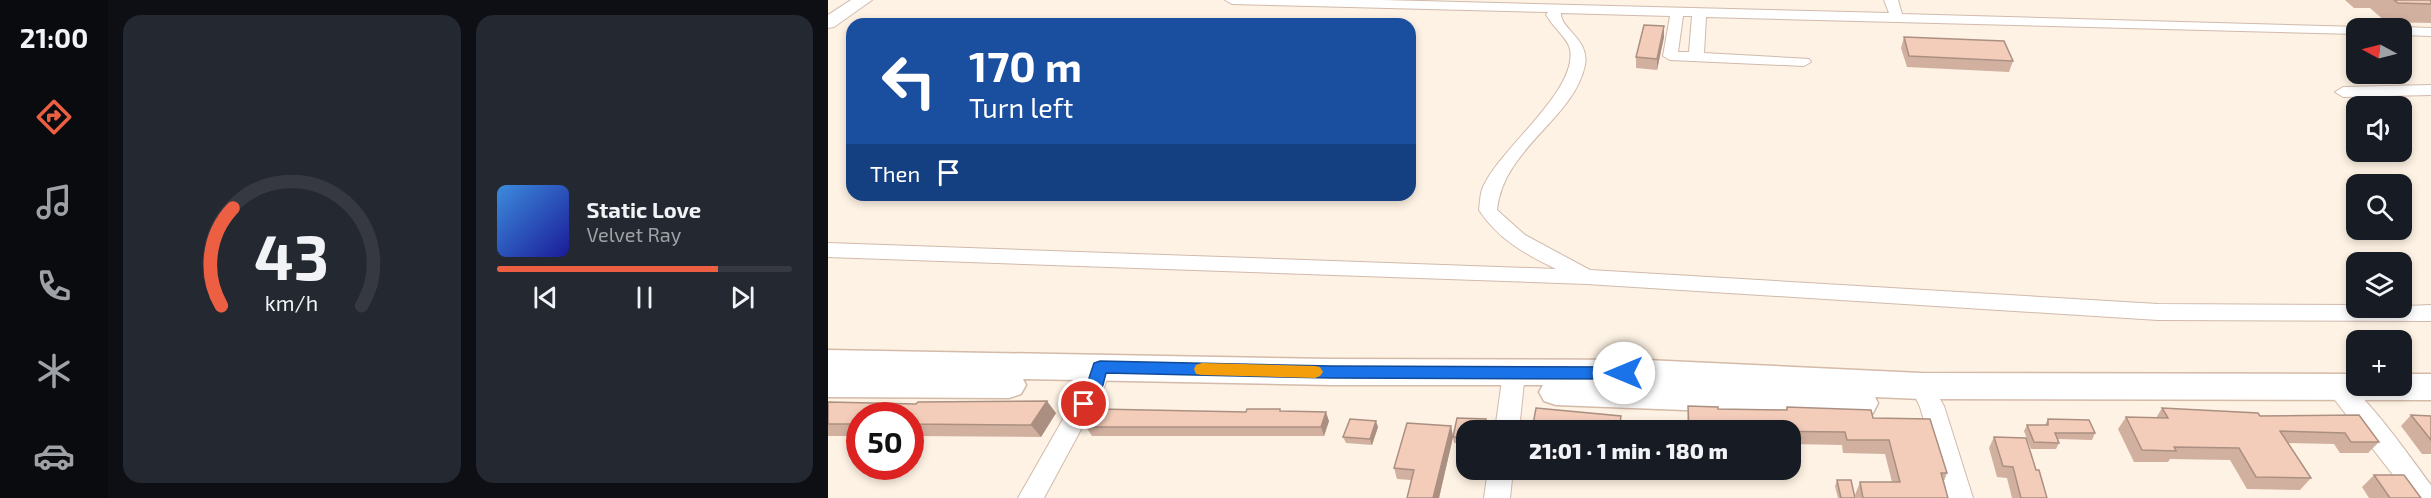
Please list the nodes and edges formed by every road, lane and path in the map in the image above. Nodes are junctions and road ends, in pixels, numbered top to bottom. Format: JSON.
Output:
{"nodes":[{"id":1,"x":841,"y":0,"type":"edge"},
{"id":2,"x":863,"y":0,"type":"edge"},
{"id":3,"x":1232,"y":0,"type":"edge"},
{"id":4,"x":1891,"y":0,"type":"edge"},
{"id":5,"x":1577,"y":4,"type":"edge"},
{"id":6,"x":828,"y":8,"type":"edge"},
{"id":7,"x":1557,"y":9,"type":"junction"},
{"id":8,"x":1677,"y":12,"type":"junction"},
{"id":9,"x":1700,"y":12,"type":"junction"},
{"id":10,"x":1897,"y":18,"type":"junction"},
{"id":11,"x":828,"y":23,"type":"edge"},
{"id":12,"x":2346,"y":30,"type":"edge"},
{"id":13,"x":2412,"y":31,"type":"edge"},
{"id":14,"x":2431,"y":32,"type":"edge"},
{"id":15,"x":1696,"y":57,"type":"junction"},
{"id":16,"x":1804,"y":62,"type":"dead end"},
{"id":17,"x":2431,"y":90,"type":"edge"},
{"id":18,"x":2343,"y":92,"type":"dead end"},
{"id":19,"x":828,"y":250,"type":"edge"},
{"id":20,"x":1587,"y":277,"type":"junction"},
{"id":21,"x":2431,"y":313,"type":"edge"},
{"id":22,"x":828,"y":363,"type":"edge"},
{"id":23,"x":1097,"y":376,"type":"junction"},
{"id":24,"x":1514,"y":381,"type":"junction"},
{"id":25,"x":828,"y":384,"type":"edge"},
{"id":26,"x":2431,"y":387,"type":"edge"},
{"id":27,"x":2345,"y":395,"type":"junction"},
{"id":28,"x":1927,"y":396,"type":"junction"},
{"id":29,"x":2431,"y":405,"type":"edge"},
{"id":30,"x":1508,"y":420,"type":"edge"},
{"id":31,"x":1500,"y":480,"type":"edge"},
{"id":32,"x":1031,"y":498,"type":"edge"},
{"id":33,"x":1497,"y":498,"type":"edge"},
{"id":34,"x":1960,"y":498,"type":"edge"},
{"id":35,"x":2426,"y":498,"type":"edge"}],
"edges":[{"from":1,"to":6,"type":"street"},
{"from":2,"to":11,"type":"street"},
{"from":3,"to":7,"type":"street"},
{"from":4,"to":10,"type":"street"},
{"from":5,"to":7,"type":"street"},
{"from":5,"to":8,"type":"street"},
{"from":7,"to":20,"type":"street"},
{"from":8,"to":9,"type":"street"},
{"from":8,"to":15,"type":"street"},
{"from":9,"to":10,"type":"street"},
{"from":9,"to":15,"type":"street"},
{"from":10,"to":12,"type":"street"},
{"from":13,"to":14,"type":"street"},
{"from":15,"to":16,"type":"street"},
{"from":17,"to":18,"type":"street"},
{"from":19,"to":20,"type":"street"},
{"from":20,"to":21,"type":"street"},
{"from":22,"to":23,"type":"main road"},
{"from":23,"to":24,"type":"main road"},
{"from":23,"to":25,"type":"main road"},
{"from":23,"to":32,"type":"street"},
{"from":24,"to":28,"type":"main road"},
{"from":24,"to":30,"type":"street"},
{"from":26,"to":27,"type":"main road"},
{"from":27,"to":28,"type":"main road"},
{"from":27,"to":29,"type":"main road"},
{"from":27,"to":35,"type":"street"},
{"from":28,"to":34,"type":"street"},
{"from":31,"to":33,"type":"street"}]}
